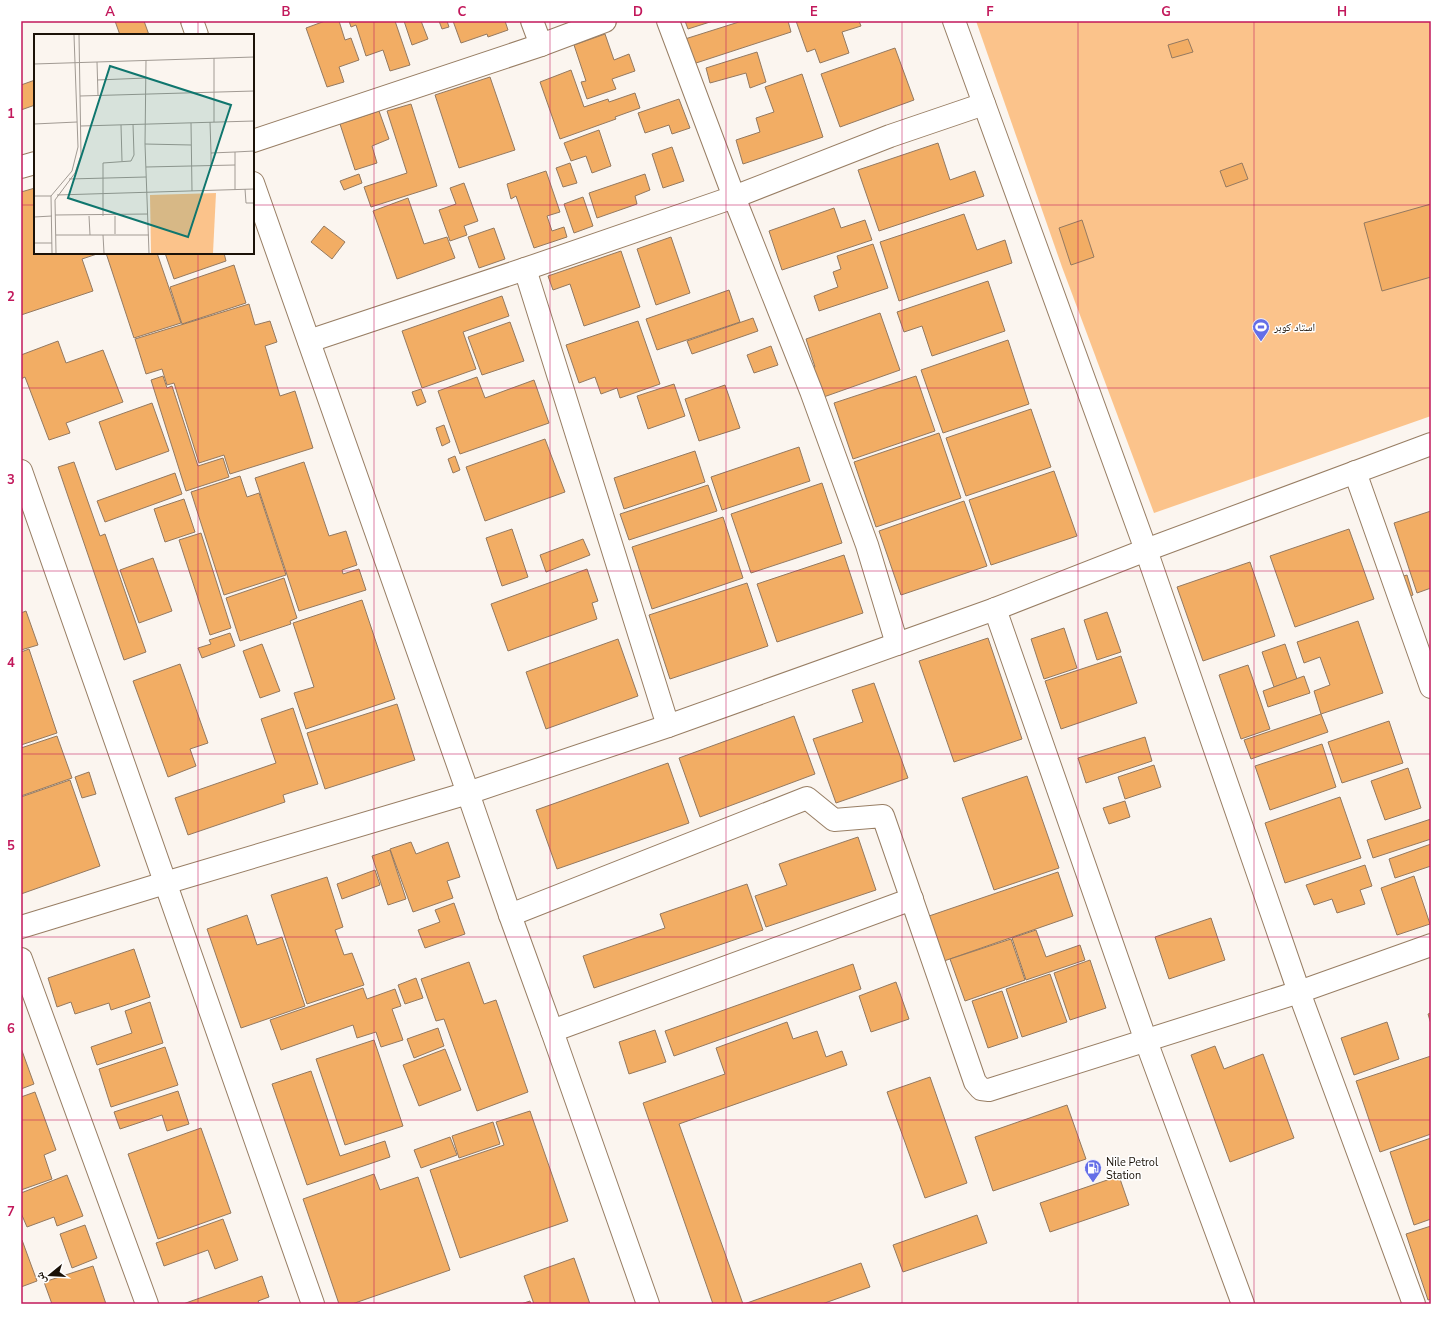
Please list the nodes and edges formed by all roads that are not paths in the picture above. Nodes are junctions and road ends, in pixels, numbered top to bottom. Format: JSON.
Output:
{"nodes":[{"id":1,"x":192,"y":21,"type":"edge"},
{"id":2,"x":532,"y":21,"type":"edge"},
{"id":3,"x":605,"y":21,"type":"edge"},
{"id":4,"x":668,"y":21,"type":"edge"},
{"id":5,"x":954,"y":21,"type":"edge"},
{"id":6,"x":196,"y":34,"type":"edge"},
{"id":7,"x":541,"y":45,"type":"junction"},
{"id":8,"x":984,"y":104,"type":"junction"},
{"id":9,"x":254,"y":141,"type":"edge"},
{"id":10,"x":34,"y":163,"type":"edge"},
{"id":11,"x":21,"y":167,"type":"edge"},
{"id":12,"x":254,"y":186,"type":"edge"},
{"id":13,"x":734,"y":197,"type":"junction"},
{"id":14,"x":525,"y":269,"type":"junction"},
{"id":15,"x":308,"y":341,"type":"junction"},
{"id":16,"x":1431,"y":444,"type":"edge"},
{"id":17,"x":21,"y":471,"type":"edge"},
{"id":18,"x":1354,"y":472,"type":"junction"},
{"id":19,"x":1146,"y":550,"type":"junction"},
{"id":20,"x":995,"y":609,"type":"junction"},
{"id":21,"x":897,"y":644,"type":"junction"},
{"id":22,"x":1431,"y":687,"type":"edge"},
{"id":23,"x":668,"y":726,"type":"junction"},
{"id":24,"x":468,"y":793,"type":"junction"},
{"id":25,"x":165,"y":883,"type":"junction"},
{"id":26,"x":912,"y":899,"type":"junction"},
{"id":27,"x":510,"y":915,"type":"junction"},
{"id":28,"x":21,"y":927,"type":"edge"},
{"id":29,"x":1431,"y":945,"type":"edge"},
{"id":30,"x":21,"y":959,"type":"edge"},
{"id":31,"x":1299,"y":992,"type":"junction"},
{"id":32,"x":552,"y":1030,"type":"junction"},
{"id":33,"x":1146,"y":1041,"type":"junction"},
{"id":34,"x":147,"y":1304,"type":"edge"},
{"id":35,"x":313,"y":1304,"type":"edge"},
{"id":36,"x":648,"y":1304,"type":"edge"},
{"id":37,"x":1243,"y":1304,"type":"edge"},
{"id":38,"x":1414,"y":1304,"type":"edge"}],
"edges":[{"from":1,"to":6,"type":"street"},
{"from":2,"to":7,"type":"street"},
{"from":3,"to":7,"type":"street"},
{"from":4,"to":13,"type":"street"},
{"from":5,"to":8,"type":"street"},
{"from":7,"to":9,"type":"street"},
{"from":8,"to":13,"type":"street"},
{"from":8,"to":19,"type":"street"},
{"from":10,"to":11,"type":"street"},
{"from":12,"to":15,"type":"street"},
{"from":13,"to":14,"type":"street"},
{"from":13,"to":21,"type":"street"},
{"from":14,"to":15,"type":"street"},
{"from":14,"to":23,"type":"street"},
{"from":15,"to":24,"type":"street"},
{"from":16,"to":18,"type":"street"},
{"from":17,"to":25,"type":"street"},
{"from":18,"to":19,"type":"street"},
{"from":18,"to":22,"type":"street"},
{"from":19,"to":20,"type":"street"},
{"from":19,"to":31,"type":"street"},
{"from":20,"to":21,"type":"street"},
{"from":20,"to":33,"type":"street"},
{"from":21,"to":23,"type":"street"},
{"from":23,"to":24,"type":"street"},
{"from":24,"to":25,"type":"street"},
{"from":24,"to":27,"type":"street"},
{"from":25,"to":28,"type":"street"},
{"from":25,"to":35,"type":"street"},
{"from":26,"to":27,"type":"street"},
{"from":26,"to":32,"type":"street"},
{"from":26,"to":33,"type":"street"},
{"from":27,"to":32,"type":"street"},
{"from":29,"to":31,"type":"street"},
{"from":30,"to":34,"type":"street"},
{"from":31,"to":33,"type":"street"},
{"from":31,"to":38,"type":"street"},
{"from":32,"to":36,"type":"street"},
{"from":33,"to":37,"type":"street"}]}
